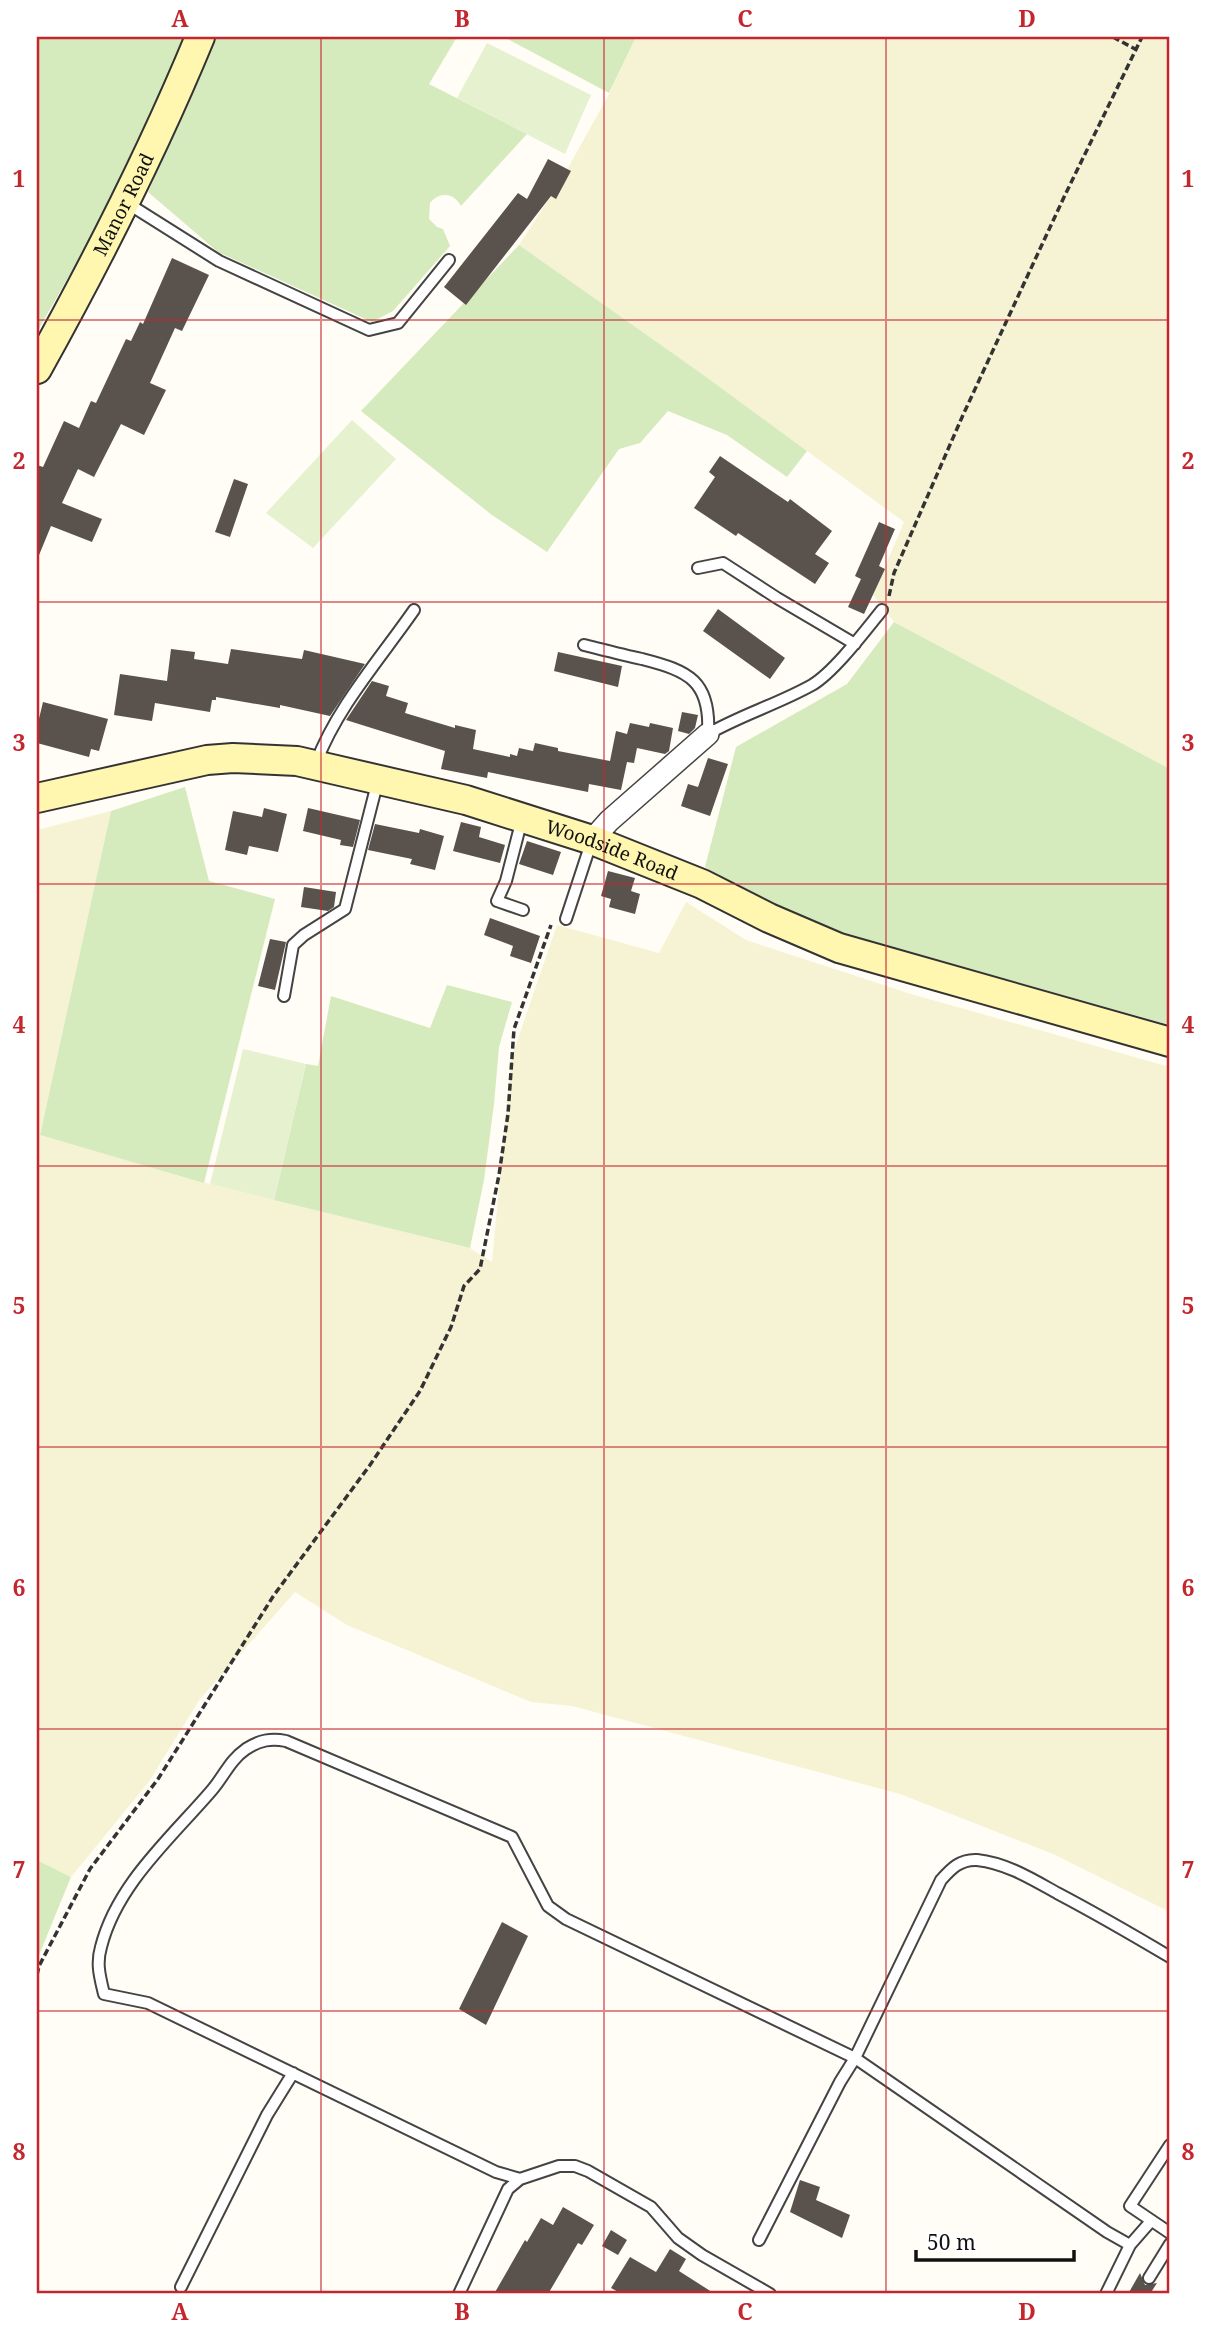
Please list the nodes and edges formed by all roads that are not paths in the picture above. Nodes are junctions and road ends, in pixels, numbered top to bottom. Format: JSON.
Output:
{"nodes":[{"id":1,"x":200,"y":37,"type":"edge"},
{"id":2,"x":125,"y":201,"type":"junction"},
{"id":3,"x":449,"y":260,"type":"dead end"},
{"id":4,"x":37,"y":369,"type":"edge"},
{"id":5,"x":698,"y":568,"type":"dead end"},
{"id":6,"x":414,"y":610,"type":"dead end"},
{"id":7,"x":882,"y":610,"type":"road end"},
{"id":8,"x":855,"y":644,"type":"junction"},
{"id":9,"x":584,"y":645,"type":"dead end"},
{"id":10,"x":708,"y":734,"type":"junction"},
{"id":11,"x":316,"y":766,"type":"junction"},
{"id":12,"x":378,"y":780,"type":"junction"},
{"id":13,"x":37,"y":798,"type":"edge"},
{"id":14,"x":522,"y":816,"type":"junction"},
{"id":15,"x":592,"y":840,"type":"junction"},
{"id":16,"x":523,"y":910,"type":"dead end"},
{"id":17,"x":566,"y":919,"type":"dead end"},
{"id":18,"x":284,"y":996,"type":"dead end"},
{"id":19,"x":1170,"y":1042,"type":"edge"},
{"id":20,"x":1170,"y":1957,"type":"edge"},
{"id":21,"x":855,"y":2058,"type":"junction"},
{"id":22,"x":293,"y":2073,"type":"junction"},
{"id":23,"x":1170,"y":2145,"type":"edge"},
{"id":24,"x":520,"y":2179,"type":"junction"},
{"id":25,"x":1151,"y":2221,"type":"junction"},
{"id":26,"x":1170,"y":2233,"type":"edge"},
{"id":27,"x":759,"y":2240,"type":"dead end"},
{"id":28,"x":1170,"y":2244,"type":"edge"},
{"id":29,"x":1130,"y":2245,"type":"junction"},
{"id":30,"x":1149,"y":2278,"type":"dead end"},
{"id":31,"x":181,"y":2287,"type":"dead end"},
{"id":32,"x":459,"y":2294,"type":"edge"},
{"id":33,"x":770,"y":2294,"type":"edge"},
{"id":34,"x":1106,"y":2294,"type":"edge"}],
"edges":[{"from":1,"to":2,"type":"street","name":"Manor Road"},
{"from":2,"to":3,"type":"lane"},
{"from":2,"to":4,"type":"street","name":"Manor Road"},
{"from":5,"to":8,"type":"lane"},
{"from":6,"to":11,"type":"lane"},
{"from":7,"to":8,"type":"lane"},
{"from":8,"to":10,"type":"lane"},
{"from":9,"to":10,"type":"lane"},
{"from":10,"to":15,"type":"street"},
{"from":11,"to":12,"type":"street","name":"Woodside Road"},
{"from":11,"to":13,"type":"street","name":"Woodside Road"},
{"from":12,"to":14,"type":"street","name":"Woodside Road"},
{"from":12,"to":18,"type":"lane"},
{"from":14,"to":15,"type":"street","name":"Woodside Road"},
{"from":14,"to":16,"type":"lane"},
{"from":15,"to":17,"type":"lane"},
{"from":15,"to":19,"type":"street","name":"Woodside Road"},
{"from":20,"to":21,"type":"lane"},
{"from":21,"to":22,"type":"lane"},
{"from":21,"to":27,"type":"lane"},
{"from":21,"to":29,"type":"lane"},
{"from":22,"to":24,"type":"lane"},
{"from":22,"to":31,"type":"lane"},
{"from":23,"to":25,"type":"lane"},
{"from":24,"to":32,"type":"lane"},
{"from":24,"to":33,"type":"lane"},
{"from":25,"to":26,"type":"lane"},
{"from":25,"to":29,"type":"lane"},
{"from":28,"to":30,"type":"lane"},
{"from":29,"to":34,"type":"lane"}]}
